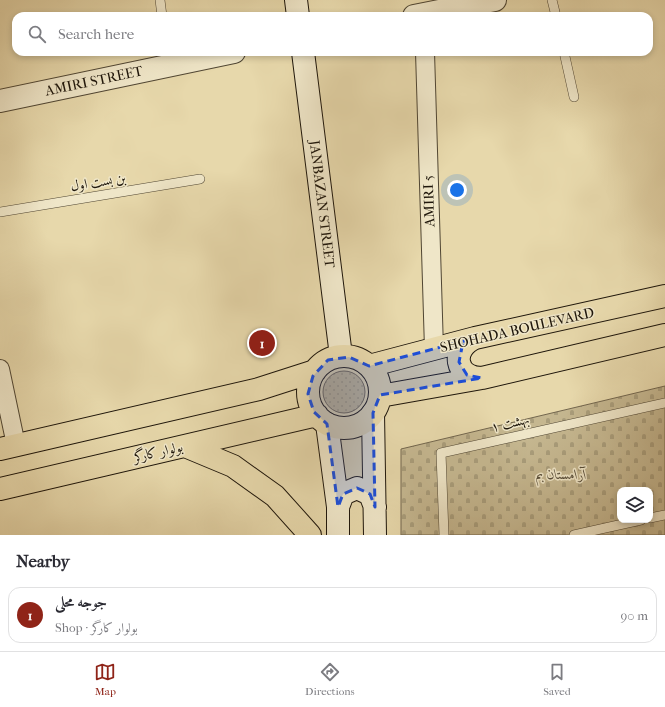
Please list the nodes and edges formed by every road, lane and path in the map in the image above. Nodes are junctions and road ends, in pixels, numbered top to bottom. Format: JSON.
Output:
{"nodes":[{"id":1,"x":160,"y":0,"type":"edge"},
{"id":2,"x":296,"y":0,"type":"edge"},
{"id":3,"x":495,"y":0,"type":"edge"},
{"id":4,"x":552,"y":0,"type":"edge"},
{"id":5,"x":162,"y":12,"type":"edge"},
{"id":6,"x":298,"y":12,"type":"edge"},
{"id":7,"x":435,"y":12,"type":"edge"},
{"id":8,"x":555,"y":12,"type":"edge"},
{"id":9,"x":208,"y":56,"type":"edge"},
{"id":10,"x":304,"y":56,"type":"edge"},
{"id":11,"x":425,"y":56,"type":"edge"},
{"id":12,"x":565,"y":56,"type":"edge"},
{"id":13,"x":574,"y":97,"type":"dead end"},
{"id":14,"x":0,"y":101,"type":"edge"},
{"id":15,"x":200,"y":179,"type":"dead end"},
{"id":16,"x":0,"y":212,"type":"edge"},
{"id":17,"x":665,"y":296,"type":"edge"},
{"id":18,"x":665,"y":335,"type":"edge"},
{"id":19,"x":475,"y":338,"type":"junction"},
{"id":20,"x":434,"y":349,"type":"junction"},
{"id":21,"x":341,"y":356,"type":"junction"},
{"id":22,"x":368,"y":366,"type":"junction"},
{"id":23,"x":0,"y":369,"type":"edge"},
{"id":24,"x":315,"y":371,"type":"junction"},
{"id":25,"x":482,"y":378,"type":"junction"},
{"id":26,"x":665,"y":403,"type":"edge"},
{"id":27,"x":377,"y":404,"type":"junction"},
{"id":28,"x":322,"y":420,"type":"junction"},
{"id":29,"x":185,"y":446,"type":"junction"},
{"id":30,"x":8,"y":447,"type":"edge"},
{"id":31,"x":0,"y":490,"type":"edge"},
{"id":32,"x":338,"y":507,"type":"junction"},
{"id":33,"x":375,"y":507,"type":"junction"},
{"id":34,"x":665,"y":515,"type":"edge"},
{"id":35,"x":653,"y":517,"type":"edge"},
{"id":36,"x":628,"y":523,"type":"edge"},
{"id":37,"x":310,"y":535,"type":"edge"},
{"id":38,"x":338,"y":535,"type":"edge"},
{"id":39,"x":375,"y":535,"type":"edge"},
{"id":40,"x":444,"y":535,"type":"edge"},
{"id":41,"x":574,"y":535,"type":"edge"}],
"edges":[{"from":1,"to":5,"type":"lane"},
{"from":2,"to":6,"type":"main road"},
{"from":3,"to":7,"type":"main road"},
{"from":4,"to":8,"type":"lane"},
{"from":9,"to":14,"type":"main road","name":"AMIRI STREET"},
{"from":10,"to":21,"type":"main road","name":"JANBAZAN STREET"},
{"from":11,"to":20,"type":"street","name":"AMIRI 5"},
{"from":12,"to":13,"type":"lane"},
{"from":15,"to":16,"type":"lane","name":"بن بست اول"},
{"from":17,"to":19,"type":"main road","name":"SHOHADA BOULEVARD"},
{"from":18,"to":25,"type":"main road"},
{"from":19,"to":20,"type":"main road","name":"SHOHADA BOULEVARD"},
{"from":19,"to":25,"type":"main road"},
{"from":20,"to":22,"type":"main road","name":"SHOHADA BOULEVARD"},
{"from":21,"to":22,"type":"main road"},
{"from":21,"to":24,"type":"main road"},
{"from":22,"to":27,"type":"main road"},
{"from":23,"to":30,"type":"street"},
{"from":24,"to":28,"type":"main road"},
{"from":24,"to":30,"type":"main road"},
{"from":25,"to":27,"type":"main road"},
{"from":26,"to":40,"type":"lane","name":"بهشت ۱"},
{"from":27,"to":28,"type":"main road"},
{"from":27,"to":33,"type":"main road"},
{"from":28,"to":29,"type":"main road","name":"بولوار کارگر"},
{"from":28,"to":32,"type":"main road"},
{"from":29,"to":31,"type":"main road","name":"بولوار کارگر"},
{"from":29,"to":37,"type":"main road"},
{"from":32,"to":33,"type":"main road"},
{"from":32,"to":38,"type":"main road"},
{"from":33,"to":39,"type":"main road"},
{"from":34,"to":35,"type":"lane"},
{"from":36,"to":41,"type":"lane"}]}
